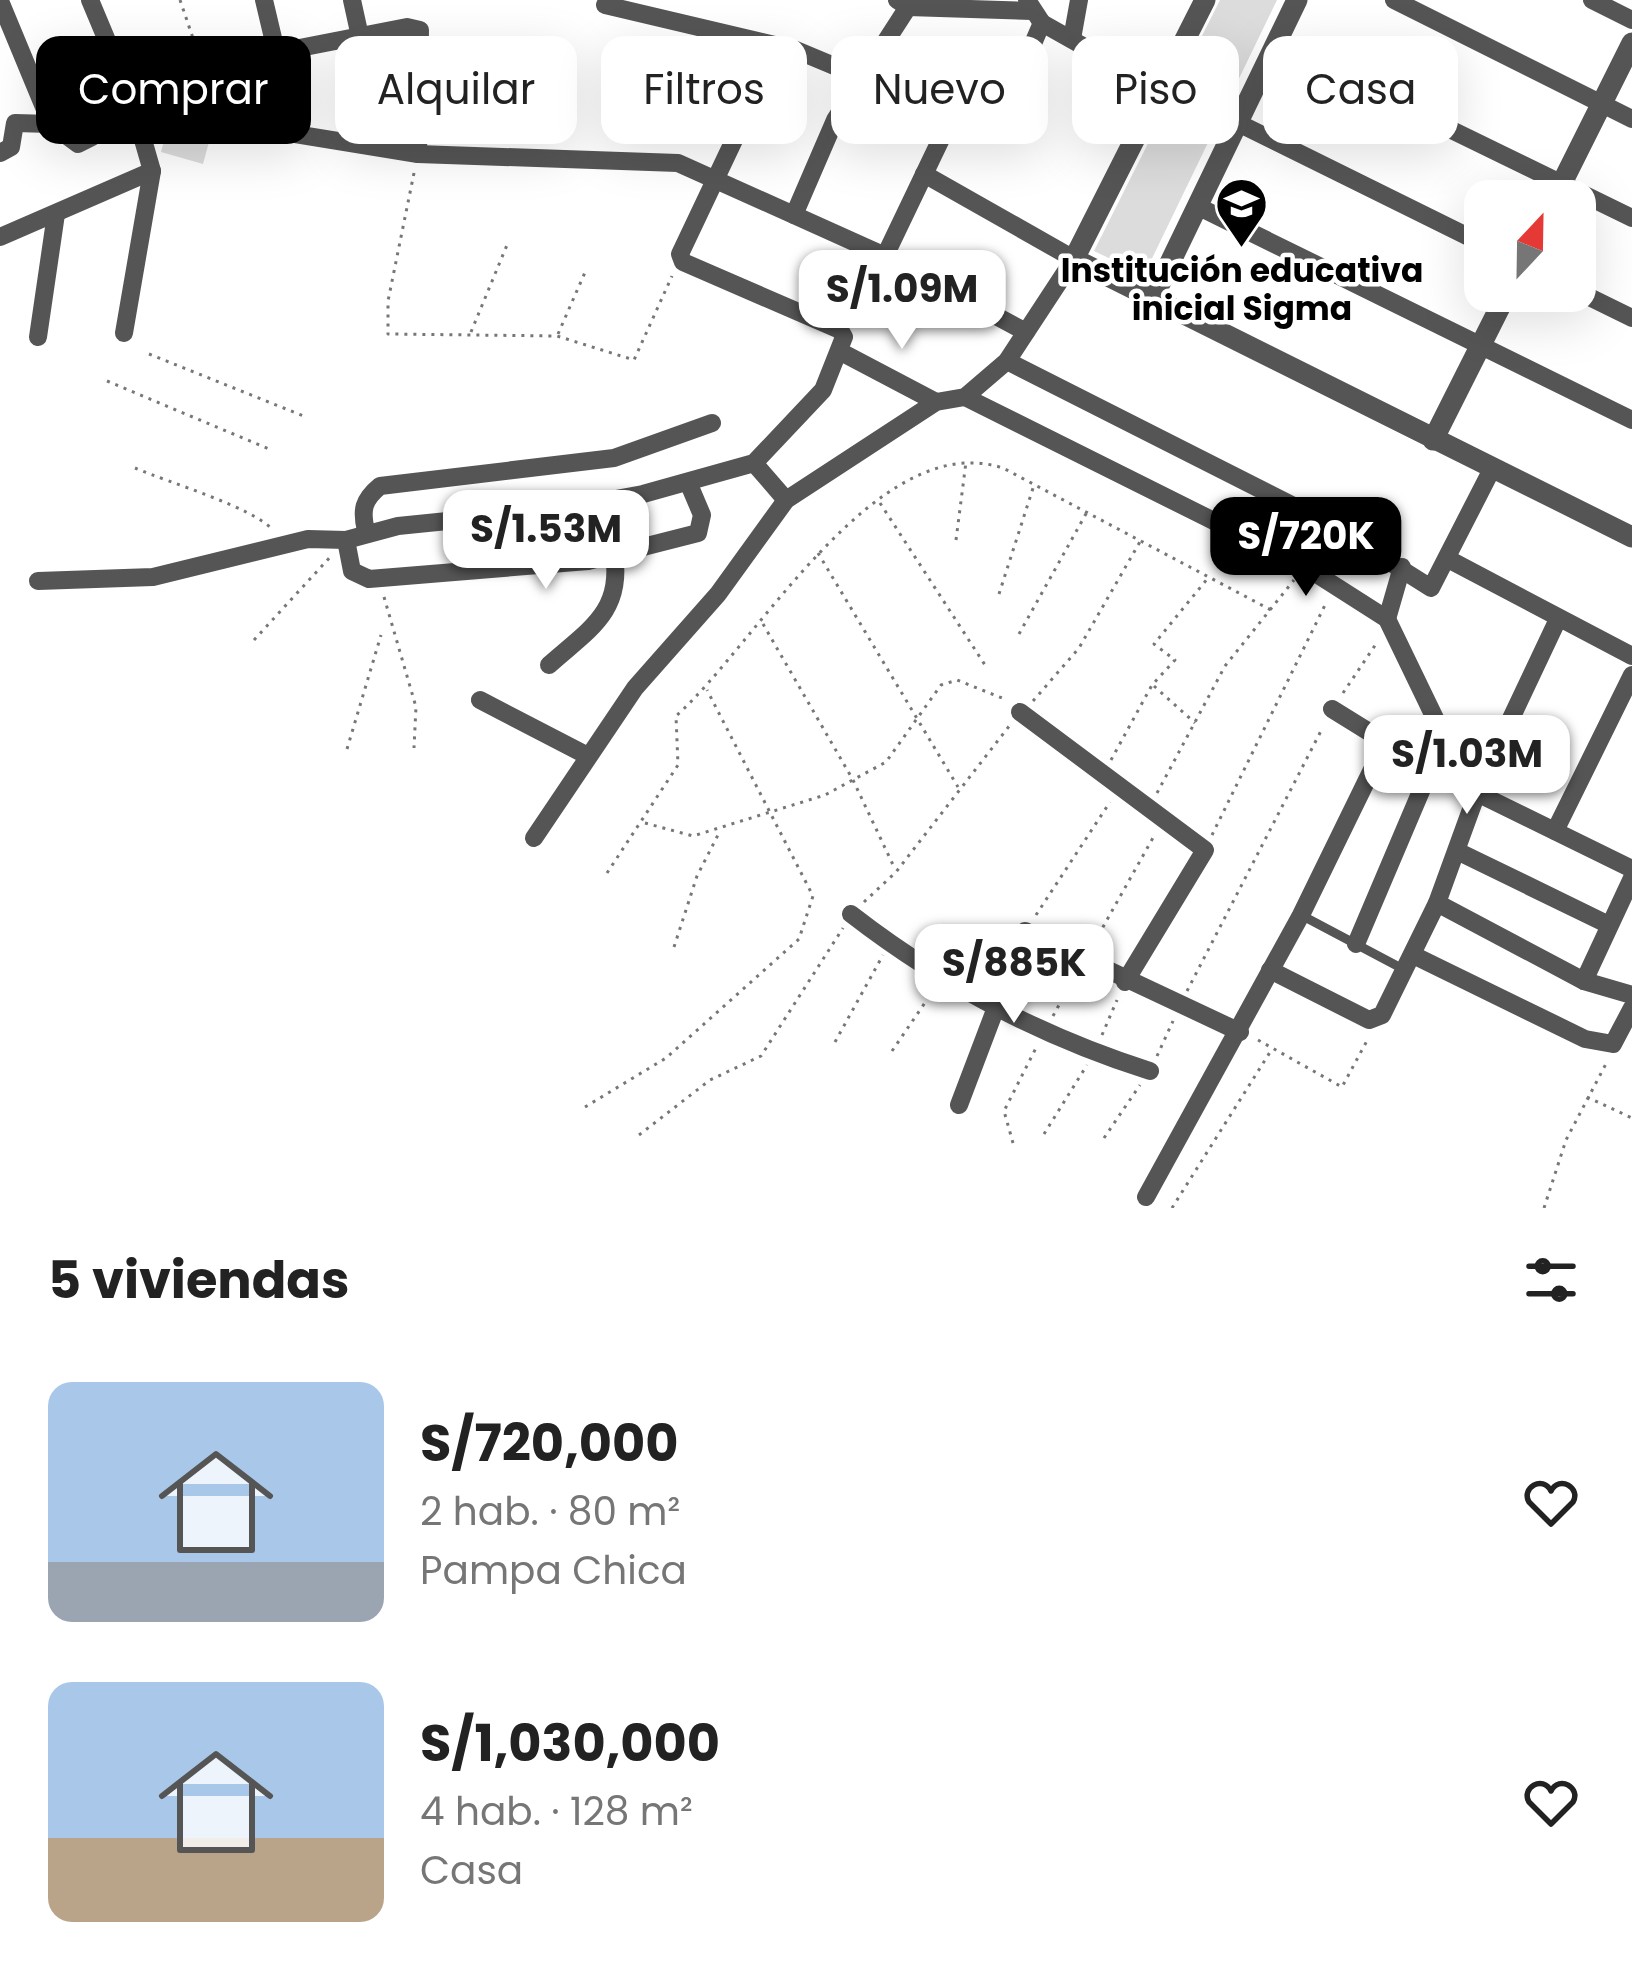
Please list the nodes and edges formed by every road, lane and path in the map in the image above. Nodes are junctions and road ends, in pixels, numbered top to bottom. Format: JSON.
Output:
{"nodes":[{"id":1,"x":90,"y":0,"type":"edge"},
{"id":2,"x":180,"y":0,"type":"edge"},
{"id":3,"x":264,"y":0,"type":"edge"},
{"id":4,"x":352,"y":0,"type":"edge"},
{"id":5,"x":1079,"y":0,"type":"edge"},
{"id":6,"x":1205,"y":0,"type":"edge"},
{"id":7,"x":1297,"y":0,"type":"edge"},
{"id":8,"x":1394,"y":0,"type":"edge"},
{"id":9,"x":1592,"y":0,"type":"edge"},
{"id":10,"x":4,"y":2,"type":"edge"},
{"id":11,"x":903,"y":4,"type":"edge"},
{"id":12,"x":605,"y":5,"type":"dead end"},
{"id":13,"x":1033,"y":11,"type":"edge"},
{"id":14,"x":1632,"y":20,"type":"edge"},
{"id":15,"x":359,"y":32,"type":"junction"},
{"id":16,"x":105,"y":36,"type":"edge"},
{"id":17,"x":192,"y":36,"type":"edge"},
{"id":18,"x":273,"y":36,"type":"edge"},
{"id":19,"x":740,"y":36,"type":"edge"},
{"id":20,"x":885,"y":36,"type":"edge"},
{"id":21,"x":1073,"y":36,"type":"edge"},
{"id":22,"x":1187,"y":36,"type":"edge"},
{"id":23,"x":1279,"y":36,"type":"edge"},
{"id":24,"x":1072,"y":39,"type":"edge"},
{"id":25,"x":1632,"y":43,"type":"edge"},
{"id":26,"x":311,"y":46,"type":"edge"},
{"id":27,"x":1263,"y":68,"type":"edge"},
{"id":28,"x":36,"y":83,"type":"edge"},
{"id":29,"x":1602,"y":104,"type":"junction"},
{"id":30,"x":1239,"y":116,"type":"edge"},
{"id":31,"x":1632,"y":119,"type":"edge"},
{"id":32,"x":1239,"y":123,"type":"edge"},
{"id":33,"x":36,"y":124,"type":"edge"},
{"id":34,"x":831,"y":129,"type":"edge"},
{"id":35,"x":311,"y":137,"type":"edge"},
{"id":36,"x":1458,"y":140,"type":"edge"},
{"id":37,"x":144,"y":144,"type":"edge"},
{"id":38,"x":731,"y":144,"type":"edge"},
{"id":39,"x":938,"y":144,"type":"edge"},
{"id":40,"x":1133,"y":144,"type":"edge"},
{"id":41,"x":1226,"y":144,"type":"edge"},
{"id":42,"x":0,"y":153,"type":"edge"},
{"id":43,"x":418,"y":154,"type":"junction"},
{"id":44,"x":152,"y":171,"type":"junction"},
{"id":45,"x":924,"y":174,"type":"junction"},
{"id":46,"x":715,"y":178,"type":"junction"},
{"id":47,"x":1534,"y":180,"type":"edge"},
{"id":48,"x":1563,"y":180,"type":"edge"},
{"id":49,"x":1197,"y":206,"type":"junction"},
{"id":50,"x":1596,"y":206,"type":"edge"},
{"id":51,"x":56,"y":214,"type":"junction"},
{"id":52,"x":794,"y":215,"type":"junction"},
{"id":53,"x":1632,"y":218,"type":"edge"},
{"id":54,"x":1464,"y":235,"type":"edge"},
{"id":55,"x":0,"y":236,"type":"edge"},
{"id":56,"x":507,"y":244,"type":"dead end"},
{"id":57,"x":885,"y":256,"type":"junction"},
{"id":58,"x":680,"y":259,"type":"junction"},
{"id":59,"x":1074,"y":259,"type":"junction"},
{"id":60,"x":586,"y":270,"type":"dead end"},
{"id":61,"x":1153,"y":298,"type":"junction"},
{"id":62,"x":1596,"y":300,"type":"edge"},
{"id":63,"x":1497,"y":312,"type":"edge"},
{"id":64,"x":1632,"y":318,"type":"edge"},
{"id":65,"x":1026,"y":332,"type":"junction"},
{"id":66,"x":124,"y":333,"type":"dead end"},
{"id":67,"x":470,"y":335,"type":"junction"},
{"id":68,"x":557,"y":336,"type":"junction"},
{"id":69,"x":38,"y":337,"type":"dead end"},
{"id":70,"x":1480,"y":346,"type":"junction"},
{"id":71,"x":841,"y":352,"type":"junction"},
{"id":72,"x":149,"y":354,"type":"dead end"},
{"id":73,"x":1007,"y":361,"type":"junction"},
{"id":74,"x":107,"y":381,"type":"dead end"},
{"id":75,"x":965,"y":397,"type":"junction"},
{"id":76,"x":936,"y":402,"type":"junction"},
{"id":77,"x":306,"y":417,"type":"dead end"},
{"id":78,"x":1632,"y":420,"type":"edge"},
{"id":79,"x":712,"y":423,"type":"dead end"},
{"id":80,"x":1433,"y":440,"type":"junction"},
{"id":81,"x":269,"y":449,"type":"dead end"},
{"id":82,"x":966,"y":460,"type":"junction"},
{"id":83,"x":754,"y":463,"type":"junction"},
{"id":84,"x":135,"y":468,"type":"dead end"},
{"id":85,"x":1492,"y":469,"type":"junction"},
{"id":86,"x":688,"y":482,"type":"junction"},
{"id":87,"x":1035,"y":484,"type":"junction"},
{"id":88,"x":786,"y":500,"type":"junction"},
{"id":89,"x":879,"y":502,"type":"junction"},
{"id":90,"x":1088,"y":510,"type":"junction"},
{"id":91,"x":366,"y":531,"type":"junction"},
{"id":92,"x":1632,"y":537,"type":"edge"},
{"id":93,"x":1142,"y":538,"type":"junction"},
{"id":94,"x":346,"y":541,"type":"junction"},
{"id":95,"x":956,"y":541,"type":"dead end"},
{"id":96,"x":286,"y":546,"type":"junction"},
{"id":97,"x":817,"y":551,"type":"junction"},
{"id":98,"x":614,"y":555,"type":"junction"},
{"id":99,"x":1448,"y":559,"type":"junction"},
{"id":100,"x":1304,"y":566,"type":"junction"},
{"id":101,"x":1402,"y":567,"type":"junction"},
{"id":102,"x":378,"y":578,"type":"junction"},
{"id":103,"x":1208,"y":578,"type":"junction"},
{"id":104,"x":38,"y":581,"type":"dead end"},
{"id":105,"x":1335,"y":583,"type":"junction"},
{"id":106,"x":999,"y":594,"type":"dead end"},
{"id":107,"x":1271,"y":610,"type":"junction"},
{"id":108,"x":1558,"y":619,"type":"junction"},
{"id":109,"x":762,"y":622,"type":"junction"},
{"id":110,"x":1388,"y":623,"type":"junction"},
{"id":111,"x":381,"y":634,"type":"dead end"},
{"id":112,"x":1018,"y":634,"type":"dead end"},
{"id":113,"x":254,"y":640,"type":"dead end"},
{"id":114,"x":1632,"y":656,"type":"edge"},
{"id":115,"x":550,"y":664,"type":"dead end"},
{"id":116,"x":985,"y":665,"type":"dead end"},
{"id":117,"x":1632,"y":675,"type":"edge"},
{"id":118,"x":1152,"y":685,"type":"junction"},
{"id":119,"x":707,"y":689,"type":"junction"},
{"id":120,"x":480,"y":700,"type":"dead end"},
{"id":121,"x":1332,"y":709,"type":"junction"},
{"id":122,"x":1023,"y":710,"type":"junction"},
{"id":123,"x":917,"y":723,"type":"junction"},
{"id":124,"x":1196,"y":723,"type":"junction"},
{"id":125,"x":1386,"y":740,"type":"junction"},
{"id":126,"x":346,"y":748,"type":"dead end"},
{"id":127,"x":414,"y":748,"type":"dead end"},
{"id":128,"x":586,"y":755,"type":"junction"},
{"id":129,"x":1432,"y":771,"type":"junction"},
{"id":130,"x":853,"y":780,"type":"junction"},
{"id":131,"x":1110,"y":784,"type":"junction"},
{"id":132,"x":959,"y":788,"type":"junction"},
{"id":133,"x":1478,"y":792,"type":"junction"},
{"id":134,"x":767,"y":813,"type":"junction"},
{"id":135,"x":1155,"y":816,"type":"junction"},
{"id":136,"x":644,"y":823,"type":"junction"},
{"id":137,"x":721,"y":829,"type":"junction"},
{"id":138,"x":1555,"y":830,"type":"junction"},
{"id":139,"x":534,"y":838,"type":"dead end"},
{"id":140,"x":1204,"y":850,"type":"junction"},
{"id":141,"x":1460,"y":852,"type":"junction"},
{"id":142,"x":1632,"y":868,"type":"edge"},
{"id":143,"x":896,"y":872,"type":"junction"},
{"id":144,"x":608,"y":873,"type":"dead end"},
{"id":145,"x":1632,"y":878,"type":"edge"},
{"id":146,"x":1437,"y":903,"type":"junction"},
{"id":147,"x":851,"y":914,"type":"junction"},
{"id":148,"x":1301,"y":916,"type":"junction"},
{"id":149,"x":1609,"y":925,"type":"junction"},
{"id":150,"x":1025,"y":931,"type":"junction"},
{"id":151,"x":889,"y":943,"type":"junction"},
{"id":152,"x":1356,"y":944,"type":"junction"},
{"id":153,"x":674,"y":947,"type":"dead end"},
{"id":154,"x":1083,"y":962,"type":"junction"},
{"id":155,"x":1409,"y":962,"type":"junction"},
{"id":156,"x":1270,"y":970,"type":"junction"},
{"id":157,"x":944,"y":975,"type":"junction"},
{"id":158,"x":1583,"y":980,"type":"junction"},
{"id":159,"x":1125,"y":982,"type":"junction"},
{"id":160,"x":1632,"y":995,"type":"edge"},
{"id":161,"x":1182,"y":1000,"type":"junction"},
{"id":162,"x":993,"y":1004,"type":"junction"},
{"id":163,"x":1632,"y":1008,"type":"edge"},
{"id":164,"x":1384,"y":1011,"type":"junction"},
{"id":165,"x":1045,"y":1032,"type":"junction"},
{"id":166,"x":1240,"y":1032,"type":"junction"},
{"id":167,"x":835,"y":1042,"type":"dead end"},
{"id":168,"x":1273,"y":1047,"type":"junction"},
{"id":169,"x":892,"y":1051,"type":"dead end"},
{"id":170,"x":1621,"y":1057,"type":"dead end"},
{"id":171,"x":1150,"y":1071,"type":"dead end"},
{"id":172,"x":1585,"y":1096,"type":"junction"},
{"id":173,"x":959,"y":1105,"type":"dead end"},
{"id":174,"x":585,"y":1107,"type":"dead end"},
{"id":175,"x":1632,"y":1118,"type":"edge"},
{"id":176,"x":639,"y":1135,"type":"dead end"},
{"id":177,"x":1013,"y":1143,"type":"dead end"},
{"id":178,"x":1146,"y":1197,"type":"dead end"},
{"id":179,"x":1172,"y":1208,"type":"edge"},
{"id":180,"x":1544,"y":1208,"type":"edge"}],
"edges":[{"from":1,"to":16,"type":"street"},
{"from":2,"to":17,"type":"path"},
{"from":3,"to":18,"type":"street"},
{"from":4,"to":15,"type":"street"},
{"from":5,"to":21,"type":"street"},
{"from":6,"to":22,"type":"street"},
{"from":7,"to":23,"type":"street"},
{"from":8,"to":29,"type":"street"},
{"from":9,"to":14,"type":"street"},
{"from":10,"to":28,"type":"street"},
{"from":11,"to":13,"type":"street"},
{"from":11,"to":20,"type":"street"},
{"from":12,"to":19,"type":"street"},
{"from":13,"to":24,"type":"street"},
{"from":15,"to":26,"type":"street"},
{"from":15,"to":43,"type":"street"},
{"from":25,"to":29,"type":"street"},
{"from":27,"to":30,"type":"street"},
{"from":29,"to":31,"type":"street"},
{"from":29,"to":48,"type":"street"},
{"from":32,"to":54,"type":"street"},
{"from":33,"to":42,"type":"street"},
{"from":34,"to":52,"type":"street"},
{"from":35,"to":43,"type":"street"},
{"from":36,"to":47,"type":"street"},
{"from":37,"to":44,"type":"street"},
{"from":38,"to":46,"type":"street"},
{"from":39,"to":45,"type":"street"},
{"from":40,"to":59,"type":"street"},
{"from":41,"to":49,"type":"street"},
{"from":43,"to":46,"type":"street"},
{"from":43,"to":67,"type":"path"},
{"from":44,"to":51,"type":"street"},
{"from":44,"to":66,"type":"street"},
{"from":45,"to":57,"type":"street"},
{"from":45,"to":59,"type":"street"},
{"from":46,"to":52,"type":"street"},
{"from":46,"to":58,"type":"street"},
{"from":49,"to":61,"type":"street"},
{"from":49,"to":70,"type":"street"},
{"from":50,"to":53,"type":"street"},
{"from":51,"to":55,"type":"street"},
{"from":51,"to":69,"type":"street"},
{"from":52,"to":57,"type":"street"},
{"from":56,"to":67,"type":"path"},
{"from":57,"to":65,"type":"street"},
{"from":58,"to":68,"type":"path"},
{"from":58,"to":71,"type":"street"},
{"from":59,"to":61,"type":"street"},
{"from":59,"to":65,"type":"street"},
{"from":60,"to":68,"type":"path"},
{"from":61,"to":80,"type":"street"},
{"from":62,"to":64,"type":"street"},
{"from":63,"to":70,"type":"street"},
{"from":65,"to":73,"type":"street"},
{"from":67,"to":68,"type":"path"},
{"from":70,"to":78,"type":"street"},
{"from":70,"to":80,"type":"street"},
{"from":71,"to":76,"type":"street"},
{"from":71,"to":83,"type":"street"},
{"from":72,"to":77,"type":"path"},
{"from":73,"to":75,"type":"street"},
{"from":73,"to":101,"type":"street"},
{"from":74,"to":81,"type":"path"},
{"from":75,"to":76,"type":"street"},
{"from":75,"to":100,"type":"street"},
{"from":76,"to":88,"type":"street"},
{"from":79,"to":91,"type":"street"},
{"from":80,"to":85,"type":"street"},
{"from":82,"to":87,"type":"path"},
{"from":82,"to":89,"type":"path"},
{"from":82,"to":95,"type":"path"},
{"from":83,"to":86,"type":"street"},
{"from":83,"to":88,"type":"street"},
{"from":84,"to":96,"type":"path"},
{"from":85,"to":92,"type":"street"},
{"from":85,"to":99,"type":"street"},
{"from":86,"to":91,"type":"street"},
{"from":86,"to":98,"type":"street"},
{"from":87,"to":90,"type":"path"},
{"from":87,"to":106,"type":"path"},
{"from":88,"to":128,"type":"street"},
{"from":89,"to":97,"type":"path"},
{"from":89,"to":116,"type":"path"},
{"from":90,"to":93,"type":"path"},
{"from":90,"to":112,"type":"path"},
{"from":91,"to":94,"type":"street"},
{"from":93,"to":103,"type":"path"},
{"from":93,"to":122,"type":"path"},
{"from":94,"to":96,"type":"street"},
{"from":94,"to":102,"type":"street"},
{"from":94,"to":113,"type":"path"},
{"from":96,"to":104,"type":"street"},
{"from":97,"to":109,"type":"path"},
{"from":97,"to":123,"type":"path"},
{"from":98,"to":102,"type":"street"},
{"from":98,"to":115,"type":"street"},
{"from":99,"to":101,"type":"street"},
{"from":99,"to":108,"type":"street"},
{"from":100,"to":105,"type":"street"},
{"from":100,"to":107,"type":"path"},
{"from":101,"to":110,"type":"street"},
{"from":102,"to":127,"type":"path"},
{"from":103,"to":107,"type":"path"},
{"from":103,"to":118,"type":"path"},
{"from":105,"to":110,"type":"street"},
{"from":105,"to":140,"type":"path"},
{"from":107,"to":124,"type":"path"},
{"from":108,"to":114,"type":"street"},
{"from":108,"to":133,"type":"street"},
{"from":109,"to":119,"type":"path"},
{"from":109,"to":130,"type":"path"},
{"from":110,"to":121,"type":"path"},
{"from":110,"to":129,"type":"street"},
{"from":111,"to":126,"type":"path"},
{"from":117,"to":138,"type":"street"},
{"from":118,"to":124,"type":"path"},
{"from":118,"to":131,"type":"path"},
{"from":119,"to":134,"type":"path"},
{"from":119,"to":136,"type":"path"},
{"from":120,"to":128,"type":"street"},
{"from":121,"to":125,"type":"street"},
{"from":121,"to":161,"type":"path"},
{"from":122,"to":123,"type":"path"},
{"from":122,"to":131,"type":"street"},
{"from":122,"to":132,"type":"path"},
{"from":123,"to":130,"type":"path"},
{"from":123,"to":132,"type":"path"},
{"from":124,"to":135,"type":"path"},
{"from":125,"to":129,"type":"street"},
{"from":125,"to":148,"type":"street"},
{"from":128,"to":139,"type":"street"},
{"from":129,"to":133,"type":"street"},
{"from":129,"to":152,"type":"street"},
{"from":130,"to":134,"type":"path"},
{"from":130,"to":143,"type":"path"},
{"from":131,"to":135,"type":"street"},
{"from":131,"to":150,"type":"path"},
{"from":132,"to":143,"type":"path"},
{"from":133,"to":138,"type":"street"},
{"from":133,"to":141,"type":"street"},
{"from":134,"to":137,"type":"path"},
{"from":134,"to":174,"type":"path"},
{"from":135,"to":140,"type":"street"},
{"from":135,"to":154,"type":"path"},
{"from":136,"to":137,"type":"path"},
{"from":136,"to":144,"type":"path"},
{"from":137,"to":153,"type":"path"},
{"from":138,"to":142,"type":"street"},
{"from":140,"to":159,"type":"street"},
{"from":141,"to":146,"type":"street"},
{"from":141,"to":149,"type":"street"},
{"from":143,"to":147,"type":"path"},
{"from":145,"to":149,"type":"street"},
{"from":146,"to":155,"type":"street"},
{"from":146,"to":158,"type":"street"},
{"from":147,"to":151,"type":"street"},
{"from":147,"to":176,"type":"path"},
{"from":148,"to":152,"type":"lane"},
{"from":148,"to":156,"type":"street"},
{"from":149,"to":158,"type":"street"},
{"from":150,"to":154,"type":"street"},
{"from":150,"to":162,"type":"street"},
{"from":151,"to":157,"type":"street"},
{"from":151,"to":167,"type":"path"},
{"from":152,"to":155,"type":"lane"},
{"from":154,"to":159,"type":"street"},
{"from":154,"to":165,"type":"path"},
{"from":155,"to":163,"type":"street"},
{"from":155,"to":164,"type":"street"},
{"from":156,"to":164,"type":"street"},
{"from":156,"to":166,"type":"street"},
{"from":157,"to":162,"type":"street"},
{"from":157,"to":169,"type":"path"},
{"from":158,"to":160,"type":"street"},
{"from":159,"to":161,"type":"street"},
{"from":161,"to":166,"type":"street"},
{"from":162,"to":165,"type":"street"},
{"from":162,"to":173,"type":"street"},
{"from":164,"to":168,"type":"path"},
{"from":165,"to":171,"type":"street"},
{"from":165,"to":177,"type":"path"},
{"from":166,"to":168,"type":"path"},
{"from":166,"to":178,"type":"street"},
{"from":168,"to":179,"type":"path"},
{"from":170,"to":172,"type":"path"},
{"from":172,"to":175,"type":"path"},
{"from":172,"to":180,"type":"path"}]}
